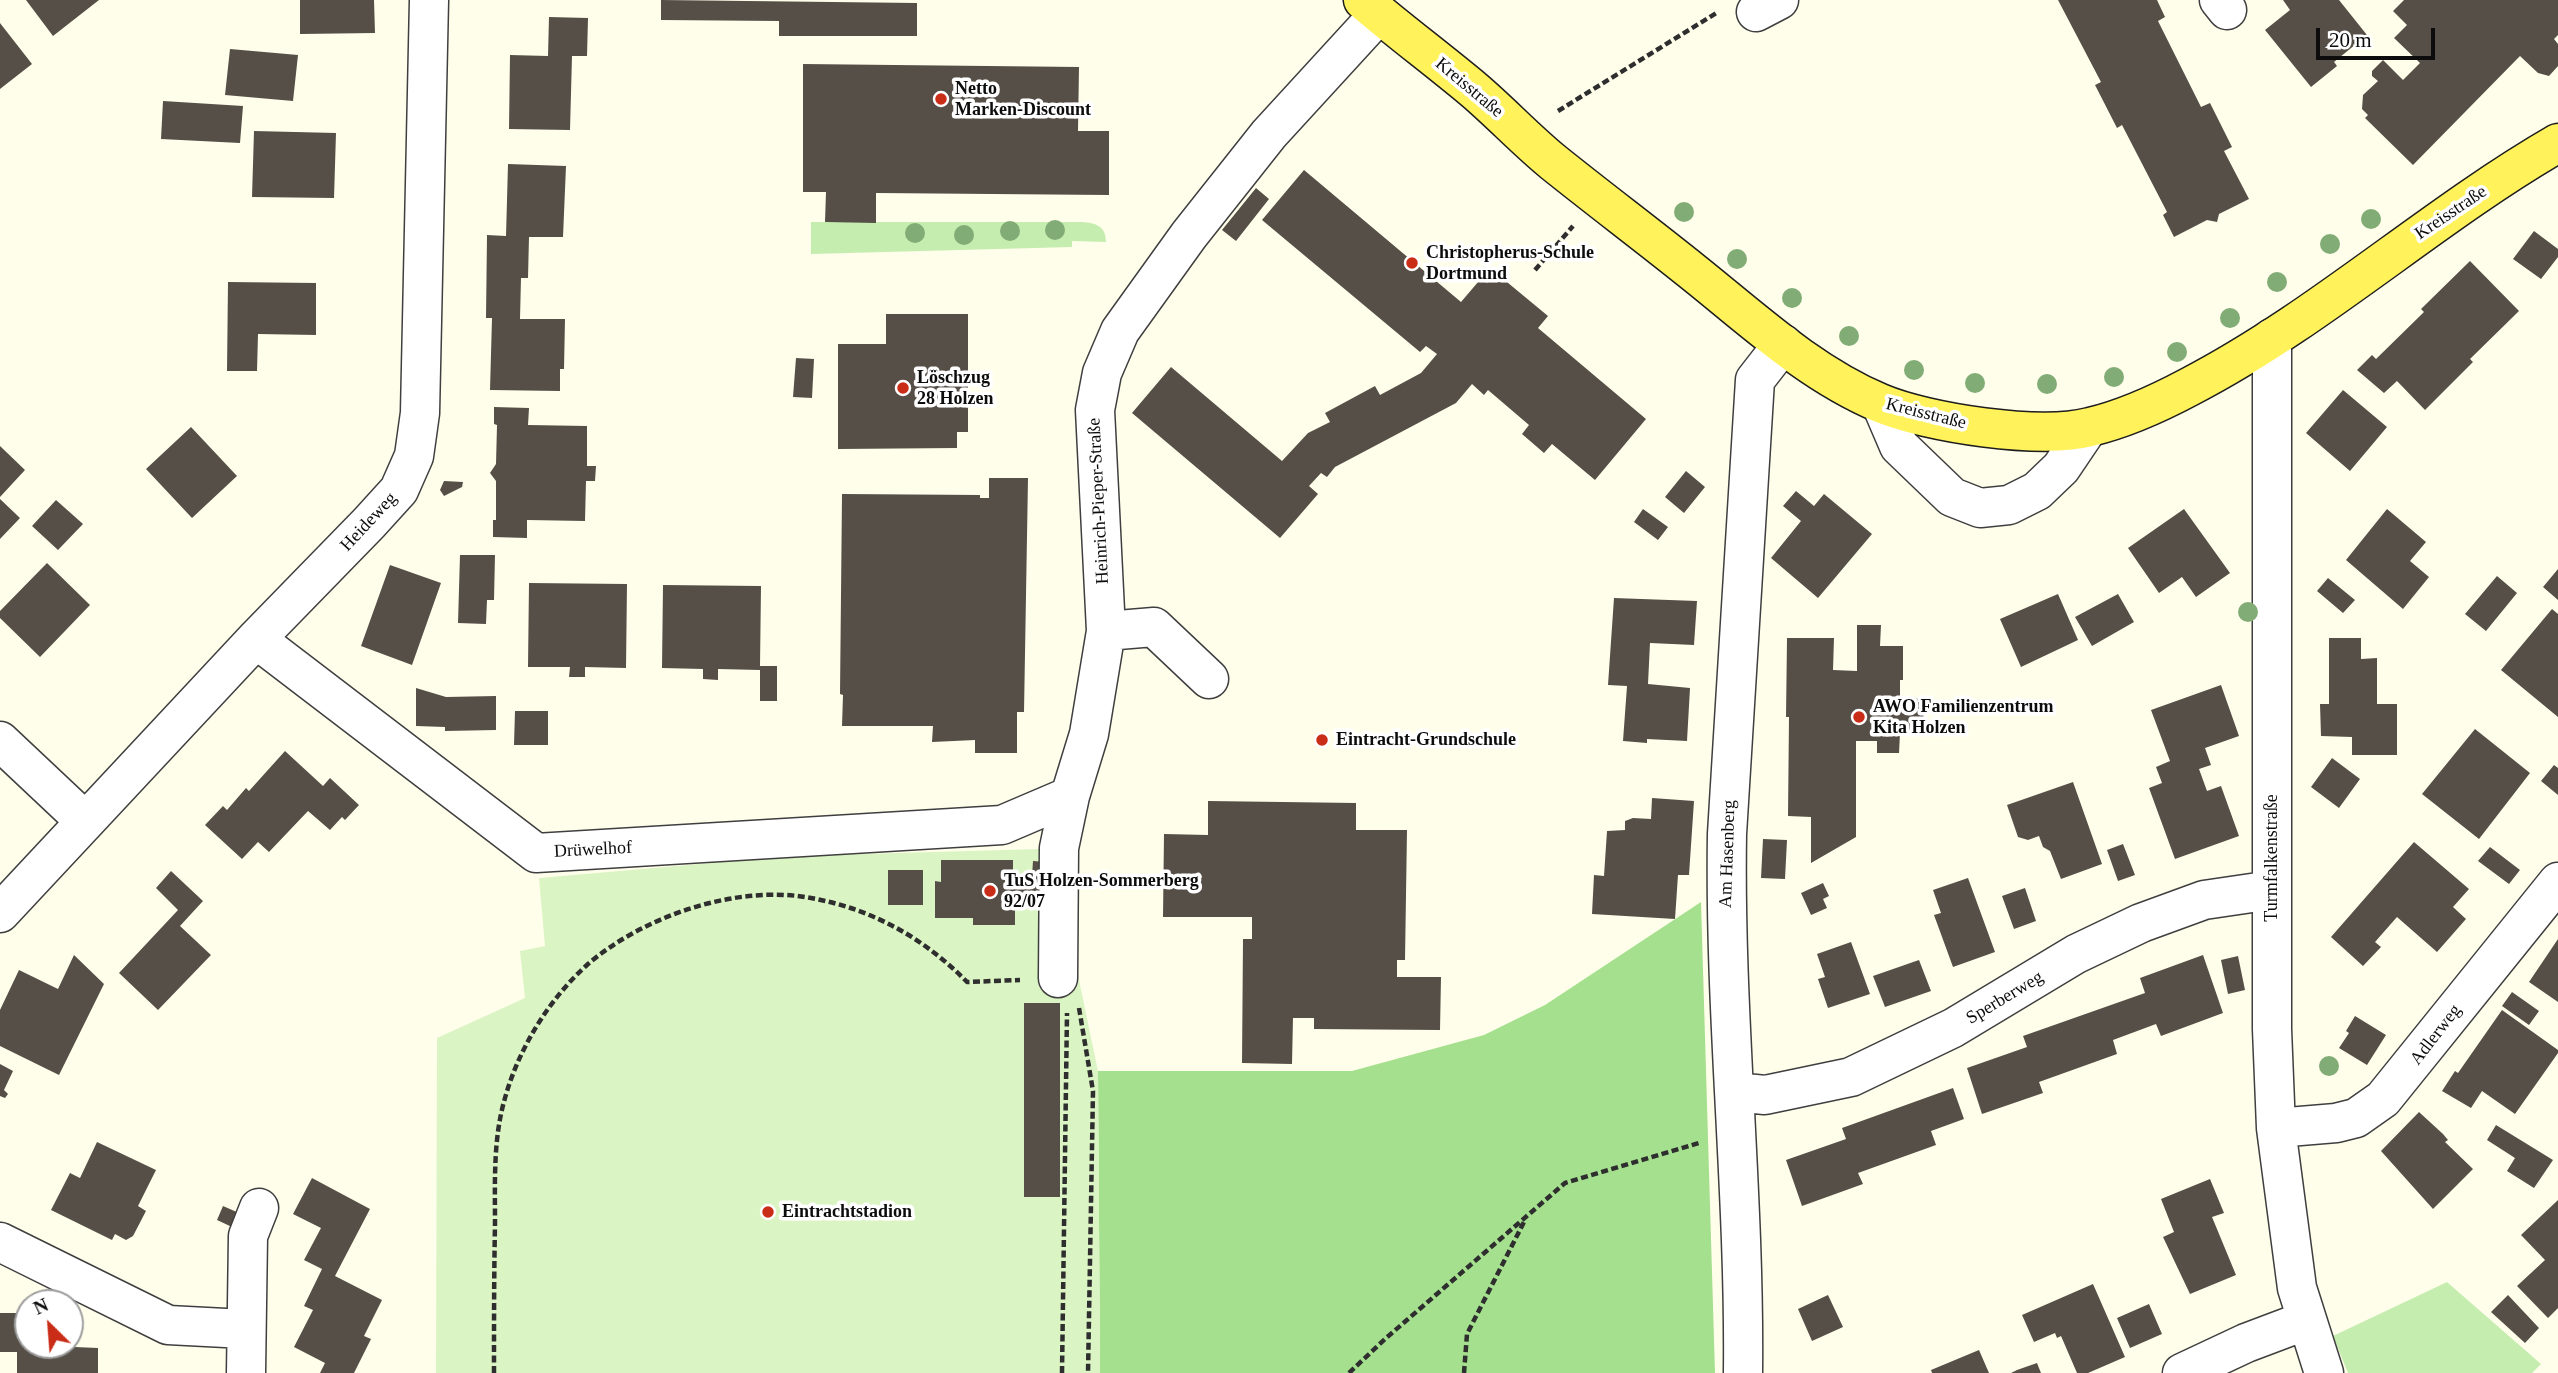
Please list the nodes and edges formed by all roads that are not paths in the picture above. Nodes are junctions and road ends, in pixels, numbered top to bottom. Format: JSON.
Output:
{"nodes":[{"id":1,"x":429,"y":0,"type":"edge"},
{"id":2,"x":1371,"y":7,"type":"edge"},
{"id":3,"x":2555,"y":149,"type":"edge"},
{"id":4,"x":2272,"y":338,"type":"junction"},
{"id":5,"x":1783,"y":344,"type":"junction"},
{"id":6,"x":1881,"y":404,"type":"junction"},
{"id":7,"x":2088,"y":428,"type":"junction"},
{"id":8,"x":1105,"y":631,"type":"junction"},
{"id":9,"x":256,"y":639,"type":"junction"},
{"id":10,"x":1209,"y":679,"type":"dead end"},
{"id":11,"x":0,"y":741,"type":"edge"},
{"id":12,"x":1070,"y":796,"type":"junction"},
{"id":13,"x":86,"y":821,"type":"junction"},
{"id":14,"x":2558,"y":881,"type":"edge"},
{"id":15,"x":2272,"y":890,"type":"junction"},
{"id":16,"x":0,"y":913,"type":"edge"},
{"id":17,"x":1062,"y":978,"type":"road end"},
{"id":18,"x":1735,"y":1091,"type":"junction"},
{"id":19,"x":2276,"y":1128,"type":"junction"},
{"id":20,"x":259,"y":1208,"type":"dead end"},
{"id":21,"x":0,"y":1242,"type":"edge"},
{"id":22,"x":2307,"y":1320,"type":"junction"},
{"id":23,"x":245,"y":1329,"type":"junction"},
{"id":24,"x":246,"y":1373,"type":"edge"},
{"id":25,"x":1743,"y":1373,"type":"edge"},
{"id":26,"x":2182,"y":1373,"type":"edge"},
{"id":27,"x":2324,"y":1373,"type":"edge"}],
"edges":[{"from":1,"to":9,"type":"street","name":"Heideweg"},
{"from":2,"to":5,"type":"main road","name":"Kreisstraße"},
{"from":2,"to":8,"type":"street","name":"Heinrich-Pieper-Straße"},
{"from":3,"to":4,"type":"main road","name":"Kreisstraße"},
{"from":4,"to":7,"type":"main road","name":"Kreisstraße"},
{"from":4,"to":15,"type":"street","name":"Turmfalkenstraße"},
{"from":5,"to":6,"type":"main road","name":"Kreisstraße"},
{"from":5,"to":18,"type":"street","name":"Am Hasenberg"},
{"from":6,"to":7,"type":"main road","name":"Kreisstraße"},
{"from":6,"to":7,"type":"street"},
{"from":8,"to":10,"type":"street"},
{"from":8,"to":12,"type":"street","name":"Heinrich-Pieper-Straße"},
{"from":9,"to":12,"type":"street","name":"Drüwelhof"},
{"from":9,"to":13,"type":"street","name":"Heideweg"},
{"from":11,"to":13,"type":"street"},
{"from":12,"to":17,"type":"street","name":"Heinrich-Pieper-Straße"},
{"from":13,"to":16,"type":"street","name":"Heideweg"},
{"from":14,"to":19,"type":"street","name":"Adlerweg"},
{"from":15,"to":18,"type":"street","name":"Sperberweg"},
{"from":15,"to":19,"type":"street","name":"Turmfalkenstraße"},
{"from":18,"to":25,"type":"street","name":"Am Hasenberg"},
{"from":19,"to":22,"type":"street","name":"Turmfalkenstraße"},
{"from":20,"to":23,"type":"street"},
{"from":21,"to":23,"type":"street"},
{"from":22,"to":26,"type":"street"},
{"from":22,"to":27,"type":"street","name":"Turmfalkenstraße"},
{"from":23,"to":24,"type":"street"}]}
